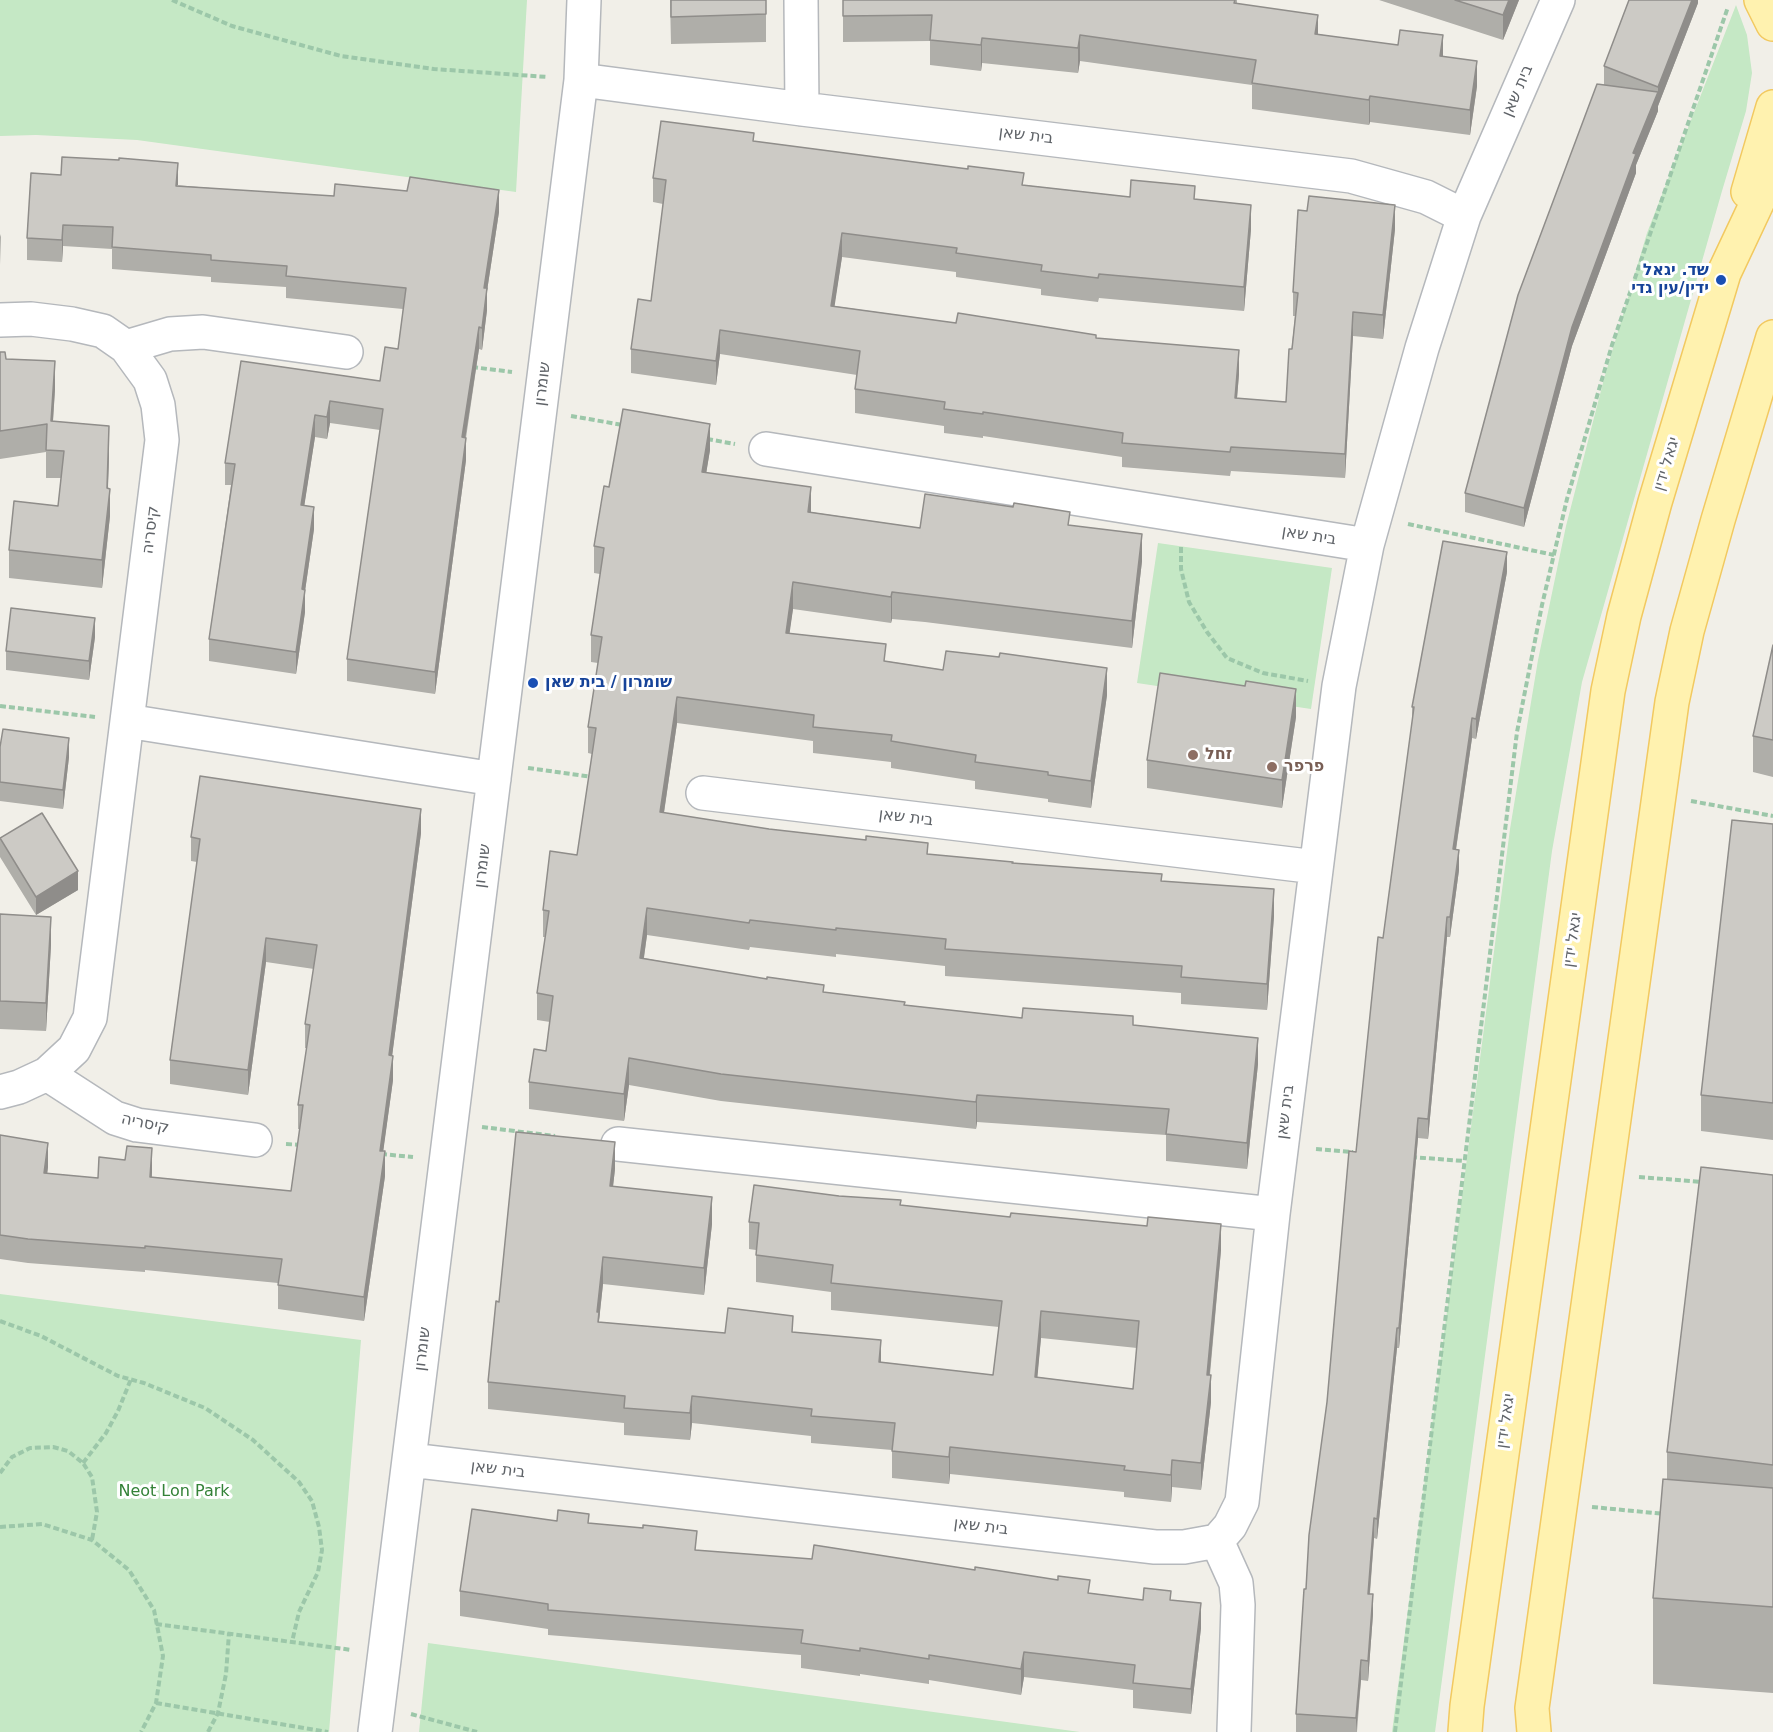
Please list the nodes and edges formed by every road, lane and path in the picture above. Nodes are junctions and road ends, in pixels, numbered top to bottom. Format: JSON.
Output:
{"nodes":[{"id":1,"x":172,"y":0,"type":"edge"},
{"id":2,"x":584,"y":0,"type":"edge"},
{"id":3,"x":801,"y":0,"type":"edge"},
{"id":4,"x":1558,"y":0,"type":"edge"},
{"id":5,"x":1730,"y":0,"type":"edge"},
{"id":6,"x":1761,"y":0,"type":"edge"},
{"id":7,"x":1773,"y":24,"type":"edge"},
{"id":8,"x":581,"y":80,"type":"junction"},
{"id":9,"x":1773,"y":107,"type":"edge"},
{"id":10,"x":802,"y":109,"type":"junction"},
{"id":11,"x":1773,"y":169,"type":"edge"},
{"id":12,"x":1464,"y":216,"type":"junction"},
{"id":13,"x":1724,"y":273,"type":"junction"},
{"id":14,"x":0,"y":320,"type":"edge"},
{"id":15,"x":1773,"y":337,"type":"edge"},
{"id":16,"x":126,"y":347,"type":"junction"},
{"id":17,"x":346,"y":352,"type":"dead end"},
{"id":18,"x":463,"y":366,"type":"edge"},
{"id":19,"x":544,"y":375,"type":"junction"},
{"id":20,"x":540,"y":411,"type":"junction"},
{"id":21,"x":630,"y":426,"type":"edge"},
{"id":22,"x":698,"y":438,"type":"edge"},
{"id":23,"x":766,"y":449,"type":"joint"},
{"id":24,"x":1187,"y":517,"type":"junction"},
{"id":25,"x":1371,"y":531,"type":"junction"},
{"id":26,"x":1554,"y":555,"type":"junction"},
{"id":27,"x":1339,"y":686,"type":"junction"},
{"id":28,"x":0,"y":706,"type":"edge"},
{"id":29,"x":127,"y":721,"type":"junction"},
{"id":30,"x":495,"y":771,"type":"junction"},
{"id":31,"x":599,"y":778,"type":"edge"},
{"id":32,"x":703,"y":793,"type":"dead end"},
{"id":33,"x":1659,"y":795,"type":"junction"},
{"id":34,"x":1773,"y":816,"type":"edge"},
{"id":35,"x":1316,"y":867,"type":"junction"},
{"id":36,"x":47,"y":1074,"type":"junction"},
{"id":37,"x":0,"y":1092,"type":"edge"},
{"id":38,"x":451,"y":1124,"type":"junction"},
{"id":39,"x":563,"y":1137,"type":"edge"},
{"id":40,"x":255,"y":1140,"type":"joint"},
{"id":41,"x":618,"y":1144,"type":"dead end"},
{"id":42,"x":312,"y":1146,"type":"edge"},
{"id":43,"x":1282,"y":1146,"type":"junction"},
{"id":44,"x":1362,"y":1152,"type":"edge"},
{"id":45,"x":379,"y":1154,"type":"edge"},
{"id":46,"x":1407,"y":1156,"type":"edge"},
{"id":47,"x":447,"y":1161,"type":"junction"},
{"id":48,"x":1464,"y":1161,"type":"junction"},
{"id":49,"x":1606,"y":1175,"type":"junction"},
{"id":50,"x":1713,"y":1183,"type":"edge"},
{"id":51,"x":1273,"y":1214,"type":"junction"},
{"id":52,"x":0,"y":1321,"type":"edge"},
{"id":53,"x":131,"y":1379,"type":"junction"},
{"id":54,"x":410,"y":1460,"type":"junction"},
{"id":55,"x":83,"y":1463,"type":"junction"},
{"id":56,"x":0,"y":1473,"type":"edge"},
{"id":57,"x":1561,"y":1504,"type":"junction"},
{"id":58,"x":1667,"y":1515,"type":"edge"},
{"id":59,"x":0,"y":1527,"type":"edge"},
{"id":60,"x":92,"y":1540,"type":"junction"},
{"id":61,"x":1217,"y":1541,"type":"junction"},
{"id":62,"x":1550,"y":1578,"type":"junction"},
{"id":63,"x":156,"y":1623,"type":"junction"},
{"id":64,"x":229,"y":1634,"type":"junction"},
{"id":65,"x":292,"y":1642,"type":"junction"},
{"id":66,"x":385,"y":1654,"type":"junction"},
{"id":67,"x":156,"y":1703,"type":"junction"},
{"id":68,"x":218,"y":1713,"type":"junction"},
{"id":69,"x":377,"y":1719,"type":"edge"},
{"id":70,"x":1234,"y":1731,"type":"edge"},
{"id":71,"x":141,"y":1732,"type":"edge"},
{"id":72,"x":208,"y":1732,"type":"edge"},
{"id":73,"x":328,"y":1732,"type":"edge"},
{"id":74,"x":477,"y":1732,"type":"edge"},
{"id":75,"x":1395,"y":1732,"type":"edge"},
{"id":76,"x":1465,"y":1732,"type":"edge"},
{"id":77,"x":1534,"y":1732,"type":"edge"},
{"id":78,"x":1558,"y":1732,"type":"edge"}],
"edges":[{"from":1,"to":8,"type":"path"},
{"from":2,"to":8,"type":"street","name":"שומרון"},
{"from":3,"to":10,"type":"street"},
{"from":4,"to":12,"type":"street","name":"בית שאן"},
{"from":5,"to":26,"type":"path"},
{"from":6,"to":7,"type":"main road"},
{"from":8,"to":10,"type":"street","name":"בית שאן"},
{"from":8,"to":19,"type":"street","name":"שומרון"},
{"from":9,"to":13,"type":"main road"},
{"from":10,"to":12,"type":"street","name":"בית שאן"},
{"from":11,"to":13,"type":"main road","name":"יגאל ידין"},
{"from":12,"to":25,"type":"street","name":"בית שאן"},
{"from":13,"to":76,"type":"main road","name":"יגאל ידין"},
{"from":14,"to":16,"type":"street","name":"קיסריה"},
{"from":15,"to":33,"type":"main road"},
{"from":16,"to":17,"type":"street"},
{"from":16,"to":29,"type":"street","name":"קיסריה"},
{"from":18,"to":19,"type":"path"},
{"from":19,"to":20,"type":"street","name":"שומרון"},
{"from":20,"to":21,"type":"path"},
{"from":20,"to":30,"type":"street","name":"שומרון"},
{"from":22,"to":23,"type":"path"},
{"from":23,"to":24,"type":"street","name":"בית שאן"},
{"from":24,"to":25,"type":"street","name":"בית שאן"},
{"from":24,"to":27,"type":"path"},
{"from":25,"to":26,"type":"path"},
{"from":25,"to":27,"type":"street","name":"בית שאן"},
{"from":26,"to":48,"type":"path"},
{"from":27,"to":35,"type":"street","name":"בית שאן"},
{"from":28,"to":29,"type":"path"},
{"from":29,"to":30,"type":"street"},
{"from":29,"to":36,"type":"street","name":"קיסריה"},
{"from":30,"to":31,"type":"path"},
{"from":30,"to":38,"type":"street","name":"שומרון"},
{"from":32,"to":35,"type":"street","name":"בית שאן"},
{"from":33,"to":34,"type":"path"},
{"from":33,"to":49,"type":"main road"},
{"from":35,"to":43,"type":"street","name":"בית שאן"},
{"from":36,"to":37,"type":"street","name":"קיסריה"},
{"from":36,"to":40,"type":"street","name":"קיסריה"},
{"from":38,"to":39,"type":"path"},
{"from":38,"to":47,"type":"street","name":"שומרון"},
{"from":40,"to":42,"type":"path"},
{"from":41,"to":51,"type":"street"},
{"from":43,"to":44,"type":"path"},
{"from":43,"to":51,"type":"street","name":"בית שאן"},
{"from":45,"to":47,"type":"path"},
{"from":46,"to":48,"type":"path"},
{"from":47,"to":54,"type":"street","name":"שומרון"},
{"from":48,"to":75,"type":"path"},
{"from":49,"to":50,"type":"path"},
{"from":49,"to":57,"type":"main road"},
{"from":51,"to":61,"type":"street","name":"בית שאן"},
{"from":52,"to":53,"type":"path"},
{"from":53,"to":55,"type":"path"},
{"from":53,"to":65,"type":"path"},
{"from":54,"to":61,"type":"street","name":"בית שאן"},
{"from":54,"to":66,"type":"street","name":"שומרון"},
{"from":55,"to":56,"type":"path"},
{"from":55,"to":60,"type":"path"},
{"from":57,"to":58,"type":"path"},
{"from":57,"to":62,"type":"main road"},
{"from":59,"to":60,"type":"path"},
{"from":60,"to":63,"type":"path"},
{"from":61,"to":70,"type":"street"},
{"from":62,"to":77,"type":"main road"},
{"from":62,"to":78,"type":"main road"},
{"from":63,"to":64,"type":"path"},
{"from":63,"to":67,"type":"path"},
{"from":64,"to":65,"type":"path"},
{"from":64,"to":68,"type":"path"},
{"from":65,"to":66,"type":"path"},
{"from":66,"to":69,"type":"street","name":"שומרון"},
{"from":67,"to":68,"type":"path"},
{"from":67,"to":71,"type":"path"},
{"from":68,"to":72,"type":"path"},
{"from":68,"to":73,"type":"path"},
{"from":69,"to":74,"type":"path"}]}
